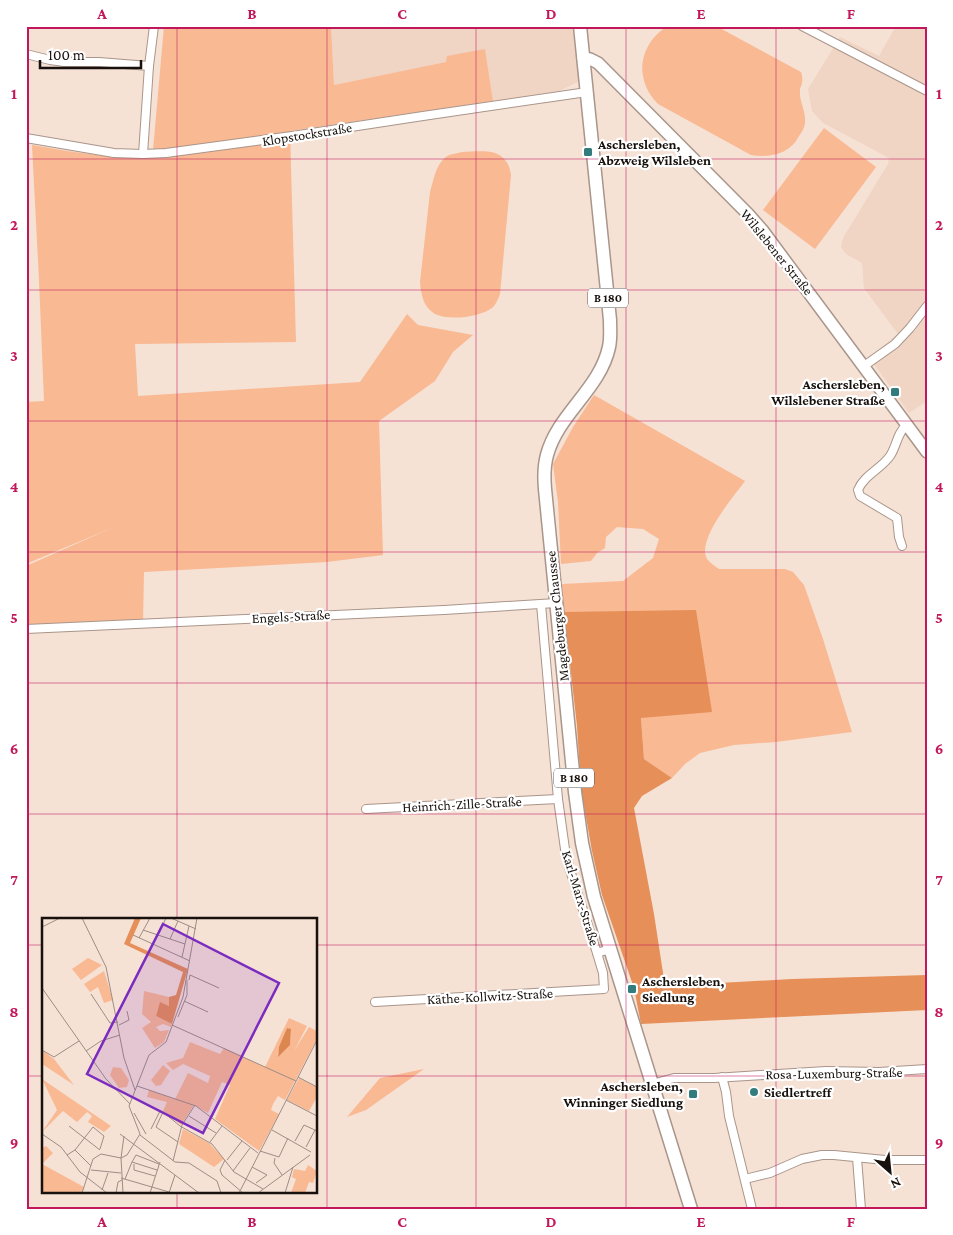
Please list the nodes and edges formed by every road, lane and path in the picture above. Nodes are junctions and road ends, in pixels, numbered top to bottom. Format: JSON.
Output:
{"nodes":[{"id":1,"x":154,"y":26,"type":"edge"},
{"id":2,"x":580,"y":26,"type":"edge"},
{"id":3,"x":802,"y":26,"type":"edge"},
{"id":4,"x":26,"y":54,"type":"edge"},
{"id":5,"x":583,"y":58,"type":"junction"},
{"id":6,"x":149,"y":66,"type":"junction"},
{"id":7,"x":927,"y":91,"type":"edge"},
{"id":8,"x":587,"y":92,"type":"junction"},
{"id":9,"x":26,"y":138,"type":"edge"},
{"id":10,"x":143,"y":154,"type":"junction"},
{"id":11,"x":927,"y":306,"type":"edge"},
{"id":12,"x":864,"y":366,"type":"junction"},
{"id":13,"x":907,"y":425,"type":"junction"},
{"id":14,"x":925,"y":446,"type":"edge"},
{"id":15,"x":902,"y":546,"type":"dead end"},
{"id":16,"x":556,"y":603,"type":"junction"},
{"id":17,"x":542,"y":604,"type":"junction"},
{"id":18,"x":26,"y":629,"type":"edge"},
{"id":19,"x":558,"y":798,"type":"junction"},
{"id":20,"x":366,"y":809,"type":"dead end"},
{"id":21,"x":610,"y":949,"type":"junction"},
{"id":22,"x":597,"y":953,"type":"junction"},
{"id":23,"x":604,"y":989,"type":"joint"},
{"id":24,"x":375,"y":1002,"type":"dead end"},
{"id":25,"x":927,"y":1069,"type":"edge"},
{"id":26,"x":722,"y":1077,"type":"junction"},
{"id":27,"x":652,"y":1084,"type":"junction"},
{"id":28,"x":857,"y":1158,"type":"junction"},
{"id":29,"x":927,"y":1160,"type":"edge"},
{"id":30,"x":745,"y":1179,"type":"junction"},
{"id":31,"x":691,"y":1209,"type":"edge"},
{"id":32,"x":752,"y":1209,"type":"edge"},
{"id":33,"x":861,"y":1209,"type":"edge"}],
"edges":[{"from":1,"to":6,"type":"street"},
{"from":2,"to":5,"type":"main road","name":"Magdeburger Chaussee","number":"B 180"},
{"from":3,"to":7,"type":"street"},
{"from":4,"to":6,"type":"street"},
{"from":5,"to":8,"type":"main road","name":"Magdeburger Chaussee","number":"B 180"},
{"from":5,"to":12,"type":"street","name":"Wilslebener Straße"},
{"from":6,"to":10,"type":"street"},
{"from":8,"to":10,"type":"street","name":"Klopstockstraße"},
{"from":8,"to":16,"type":"main road","name":"Magdeburger Chaussee","number":"B 180"},
{"from":9,"to":10,"type":"street","name":"Klopstockstraße"},
{"from":11,"to":12,"type":"street"},
{"from":12,"to":13,"type":"street","name":"Wilslebener Straße"},
{"from":13,"to":14,"type":"street","name":"Wilslebener Straße"},
{"from":13,"to":15,"type":"street"},
{"from":16,"to":17,"type":"street","name":"Engels-Straße"},
{"from":16,"to":21,"type":"main road","name":"Magdeburger Chaussee","number":"B 180"},
{"from":17,"to":18,"type":"street","name":"Engels-Straße"},
{"from":17,"to":19,"type":"street","name":"Karl-Marx-Straße"},
{"from":19,"to":20,"type":"street","name":"Heinrich-Zille-Straße"},
{"from":19,"to":22,"type":"street","name":"Karl-Marx-Straße"},
{"from":21,"to":22,"type":"street","name":"Karl-Marx-Straße"},
{"from":21,"to":27,"type":"main road","name":"Magdeburger Chaussee","number":"B 180"},
{"from":22,"to":23,"type":"street","name":"Karl-Marx-Straße"},
{"from":23,"to":24,"type":"street","name":"Käthe-Kollwitz-Straße"},
{"from":25,"to":26,"type":"street","name":"Rosa-Luxemburg-Straße"},
{"from":26,"to":27,"type":"street","name":"Rosa-Luxemburg-Straße"},
{"from":26,"to":30,"type":"street"},
{"from":27,"to":31,"type":"main road","name":"Magdeburger Chaussee","number":"B 180"},
{"from":28,"to":29,"type":"street"},
{"from":28,"to":30,"type":"street"},
{"from":28,"to":33,"type":"street"},
{"from":30,"to":32,"type":"street"}]}
